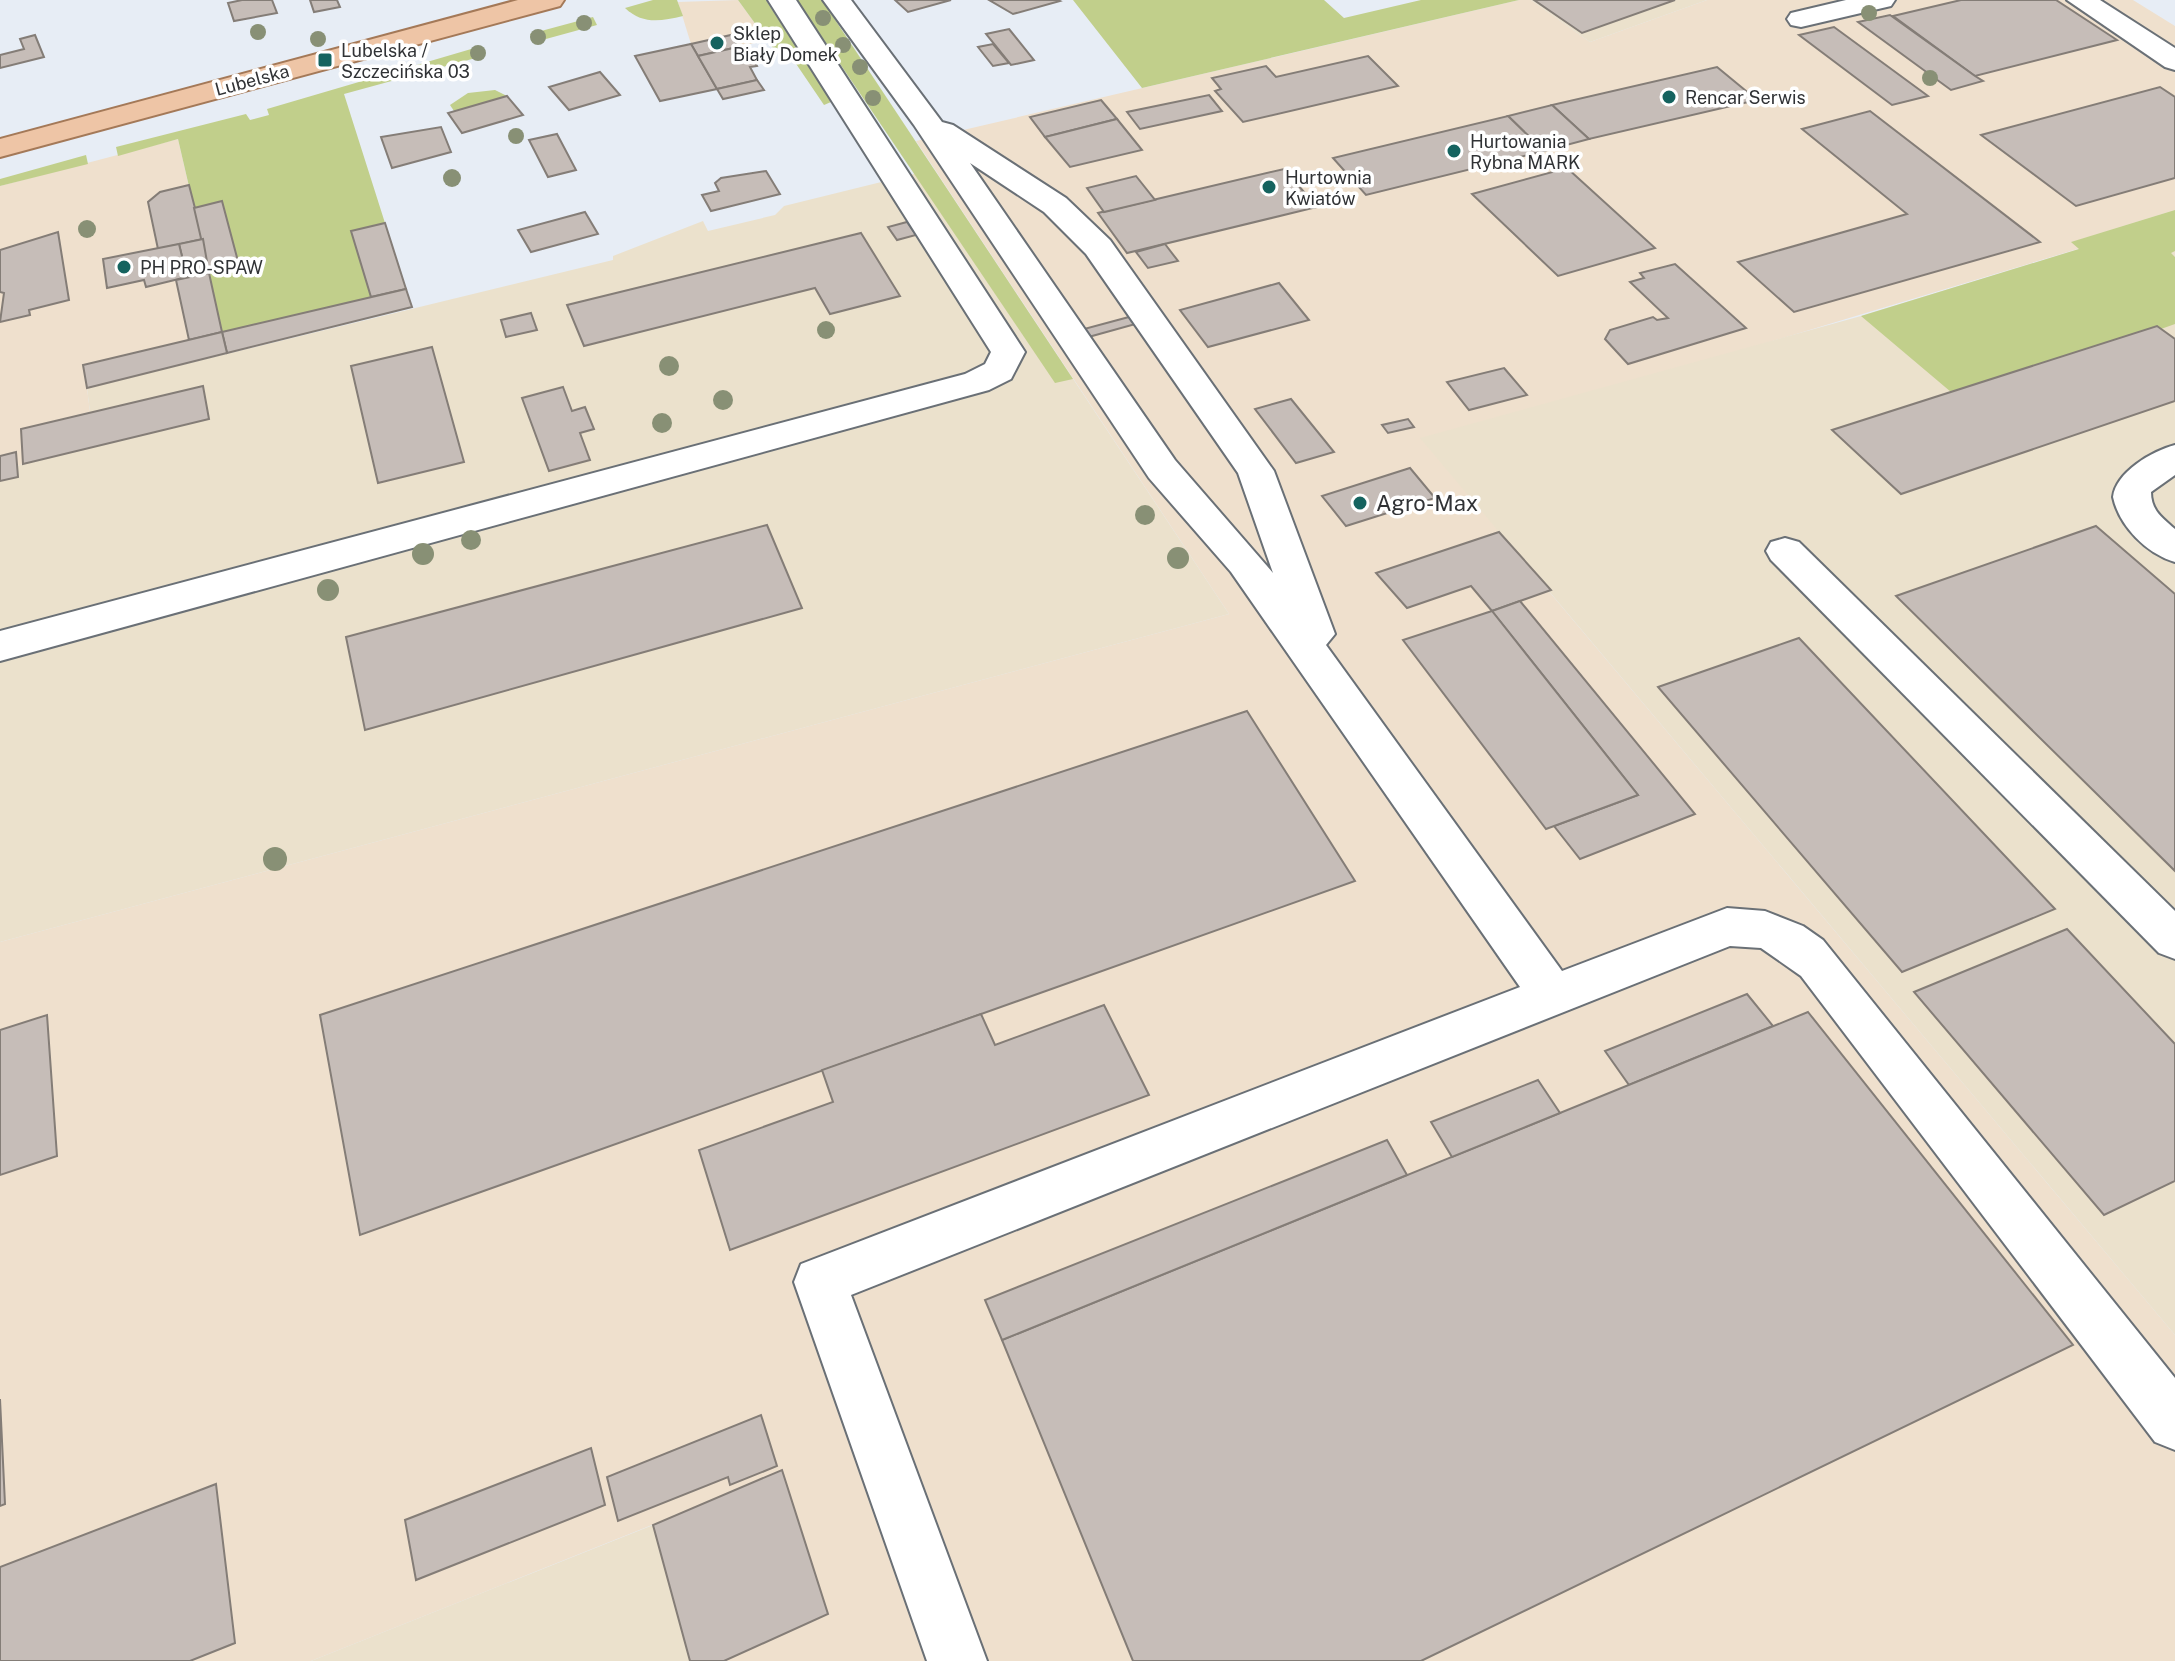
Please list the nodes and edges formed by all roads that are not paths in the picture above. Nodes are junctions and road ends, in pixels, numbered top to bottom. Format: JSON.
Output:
{"nodes":[{"id":1,"x":782,"y":0,"type":"edge"},
{"id":2,"x":837,"y":0,"type":"edge"},
{"id":3,"x":1881,"y":0,"type":"edge"},
{"id":4,"x":2081,"y":0,"type":"edge"},
{"id":5,"x":536,"y":2,"type":"edge"},
{"id":6,"x":1801,"y":19,"type":"dead end"},
{"id":7,"x":2175,"y":61,"type":"edge"},
{"id":8,"x":926,"y":121,"type":"junction"},
{"id":9,"x":0,"y":148,"type":"edge"},
{"id":10,"x":2175,"y":457,"type":"edge"},
{"id":11,"x":2175,"y":549,"type":"edge"},
{"id":12,"x":1785,"y":551,"type":"dead end"},
{"id":13,"x":0,"y":646,"type":"edge"},
{"id":14,"x":1328,"y":674,"type":"junction"},
{"id":15,"x":2175,"y":940,"type":"edge"},
{"id":16,"x":1551,"y":993,"type":"junction"},
{"id":17,"x":2175,"y":1422,"type":"edge"},
{"id":18,"x":957,"y":1661,"type":"edge"}],
"edges":[{"from":1,"to":13,"type":"lane"},
{"from":2,"to":8,"type":"lane"},
{"from":3,"to":6,"type":"lane"},
{"from":4,"to":7,"type":"lane"},
{"from":5,"to":9,"type":"main road","name":"Lubelska"},
{"from":8,"to":14,"type":"lane"},
{"from":8,"to":14,"type":"lane"},
{"from":10,"to":11,"type":"lane"},
{"from":12,"to":15,"type":"lane"},
{"from":14,"to":16,"type":"lane"},
{"from":16,"to":17,"type":"lane"},
{"from":16,"to":18,"type":"lane"}]}
